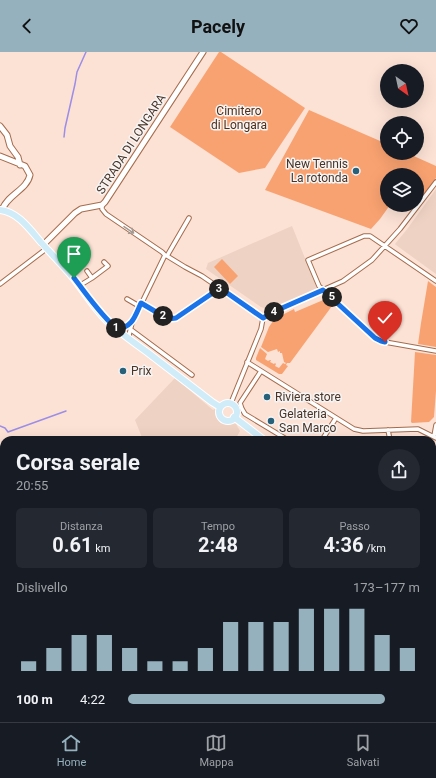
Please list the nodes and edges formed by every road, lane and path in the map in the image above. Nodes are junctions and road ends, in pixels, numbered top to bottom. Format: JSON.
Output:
{"nodes":[{"id":1,"x":203,"y":52,"type":"edge"},
{"id":2,"x":0,"y":126,"type":"edge"},
{"id":3,"x":0,"y":156,"type":"edge"},
{"id":4,"x":20,"y":165,"type":"junction"},
{"id":5,"x":436,"y":182,"type":"edge"},
{"id":6,"x":102,"y":205,"type":"junction"},
{"id":7,"x":1,"y":210,"type":"edge"},
{"id":8,"x":190,"y":218,"type":"dead end"},
{"id":9,"x":384,"y":246,"type":"junction"},
{"id":10,"x":45,"y":247,"type":"junction"},
{"id":11,"x":166,"y":256,"type":"junction"},
{"id":12,"x":104,"y":262,"type":"dead end"},
{"id":13,"x":87,"y":271,"type":"dead end"},
{"id":14,"x":92,"y":278,"type":"junction"},
{"id":15,"x":436,"y":281,"type":"edge"},
{"id":16,"x":0,"y":284,"type":"edge"},
{"id":17,"x":79,"y":286,"type":"junction"},
{"id":18,"x":220,"y":288,"type":"junction"},
{"id":19,"x":323,"y":290,"type":"junction"},
{"id":20,"x":127,"y":299,"type":"dead end"},
{"id":21,"x":140,"y":305,"type":"junction"},
{"id":22,"x":263,"y":318,"type":"junction"},
{"id":23,"x":132,"y":323,"type":"junction"},
{"id":24,"x":117,"y":329,"type":"junction"},
{"id":25,"x":130,"y":329,"type":"junction"},
{"id":26,"x":129,"y":339,"type":"junction"},
{"id":27,"x":436,"y":351,"type":"edge"},
{"id":28,"x":248,"y":362,"type":"junction"},
{"id":29,"x":261,"y":371,"type":"junction"},
{"id":30,"x":192,"y":375,"type":"dead end"},
{"id":31,"x":231,"y":403,"type":"junction"},
{"id":32,"x":220,"y":407,"type":"junction"},
{"id":33,"x":234,"y":417,"type":"junction"},
{"id":34,"x":336,"y":418,"type":"junction"},
{"id":35,"x":436,"y":426,"type":"edge"},
{"id":36,"x":388,"y":430,"type":"junction"},
{"id":37,"x":259,"y":436,"type":"edge"},
{"id":38,"x":281,"y":436,"type":"edge"},
{"id":39,"x":325,"y":436,"type":"edge"},
{"id":40,"x":389,"y":436,"type":"edge"},
{"id":41,"x":433,"y":436,"type":"edge"},
{"id":42,"x":435,"y":436,"type":"edge"}],
"edges":[{"from":1,"to":6,"type":"main road","name":"STRADA DI LONGARA"},
{"from":2,"to":4,"type":"main road"},
{"from":3,"to":4,"type":"main road"},
{"from":4,"to":7,"type":"main road"},
{"from":5,"to":9,"type":"street"},
{"from":6,"to":10,"type":"main road","name":"STRADA DI LONGARA"},
{"from":6,"to":11,"type":"street","one_way":true},
{"from":7,"to":10,"type":"main road"},
{"from":8,"to":11,"type":"street"},
{"from":9,"to":15,"type":"street"},
{"from":9,"to":19,"type":"street"},
{"from":9,"to":19,"type":"street"},
{"from":10,"to":16,"type":"street"},
{"from":10,"to":17,"type":"main road"},
{"from":11,"to":18,"type":"street"},
{"from":11,"to":21,"type":"street"},
{"from":12,"to":14,"type":"street"},
{"from":13,"to":14,"type":"street"},
{"from":14,"to":17,"type":"street"},
{"from":17,"to":24,"type":"main road"},
{"from":18,"to":21,"type":"street"},
{"from":18,"to":22,"type":"street"},
{"from":19,"to":22,"type":"street"},
{"from":19,"to":27,"type":"street"},
{"from":20,"to":21,"type":"street"},
{"from":21,"to":23,"type":"street"},
{"from":22,"to":28,"type":"street"},
{"from":23,"to":24,"type":"street"},
{"from":23,"to":25,"type":"street"},
{"from":24,"to":26,"type":"main road"},
{"from":25,"to":26,"type":"street"},
{"from":25,"to":30,"type":"street"},
{"from":26,"to":32,"type":"main road"},
{"from":28,"to":29,"type":"street"},
{"from":28,"to":31,"type":"street"},
{"from":29,"to":34,"type":"street"},
{"from":29,"to":38,"type":"street"},
{"from":31,"to":32,"type":"main road"},
{"from":31,"to":33,"type":"main road"},
{"from":32,"to":33,"type":"main road"},
{"from":33,"to":37,"type":"main road"},
{"from":34,"to":36,"type":"street"},
{"from":34,"to":39,"type":"street"},
{"from":35,"to":42,"type":"street"},
{"from":36,"to":40,"type":"street"},
{"from":36,"to":41,"type":"street"}]}
